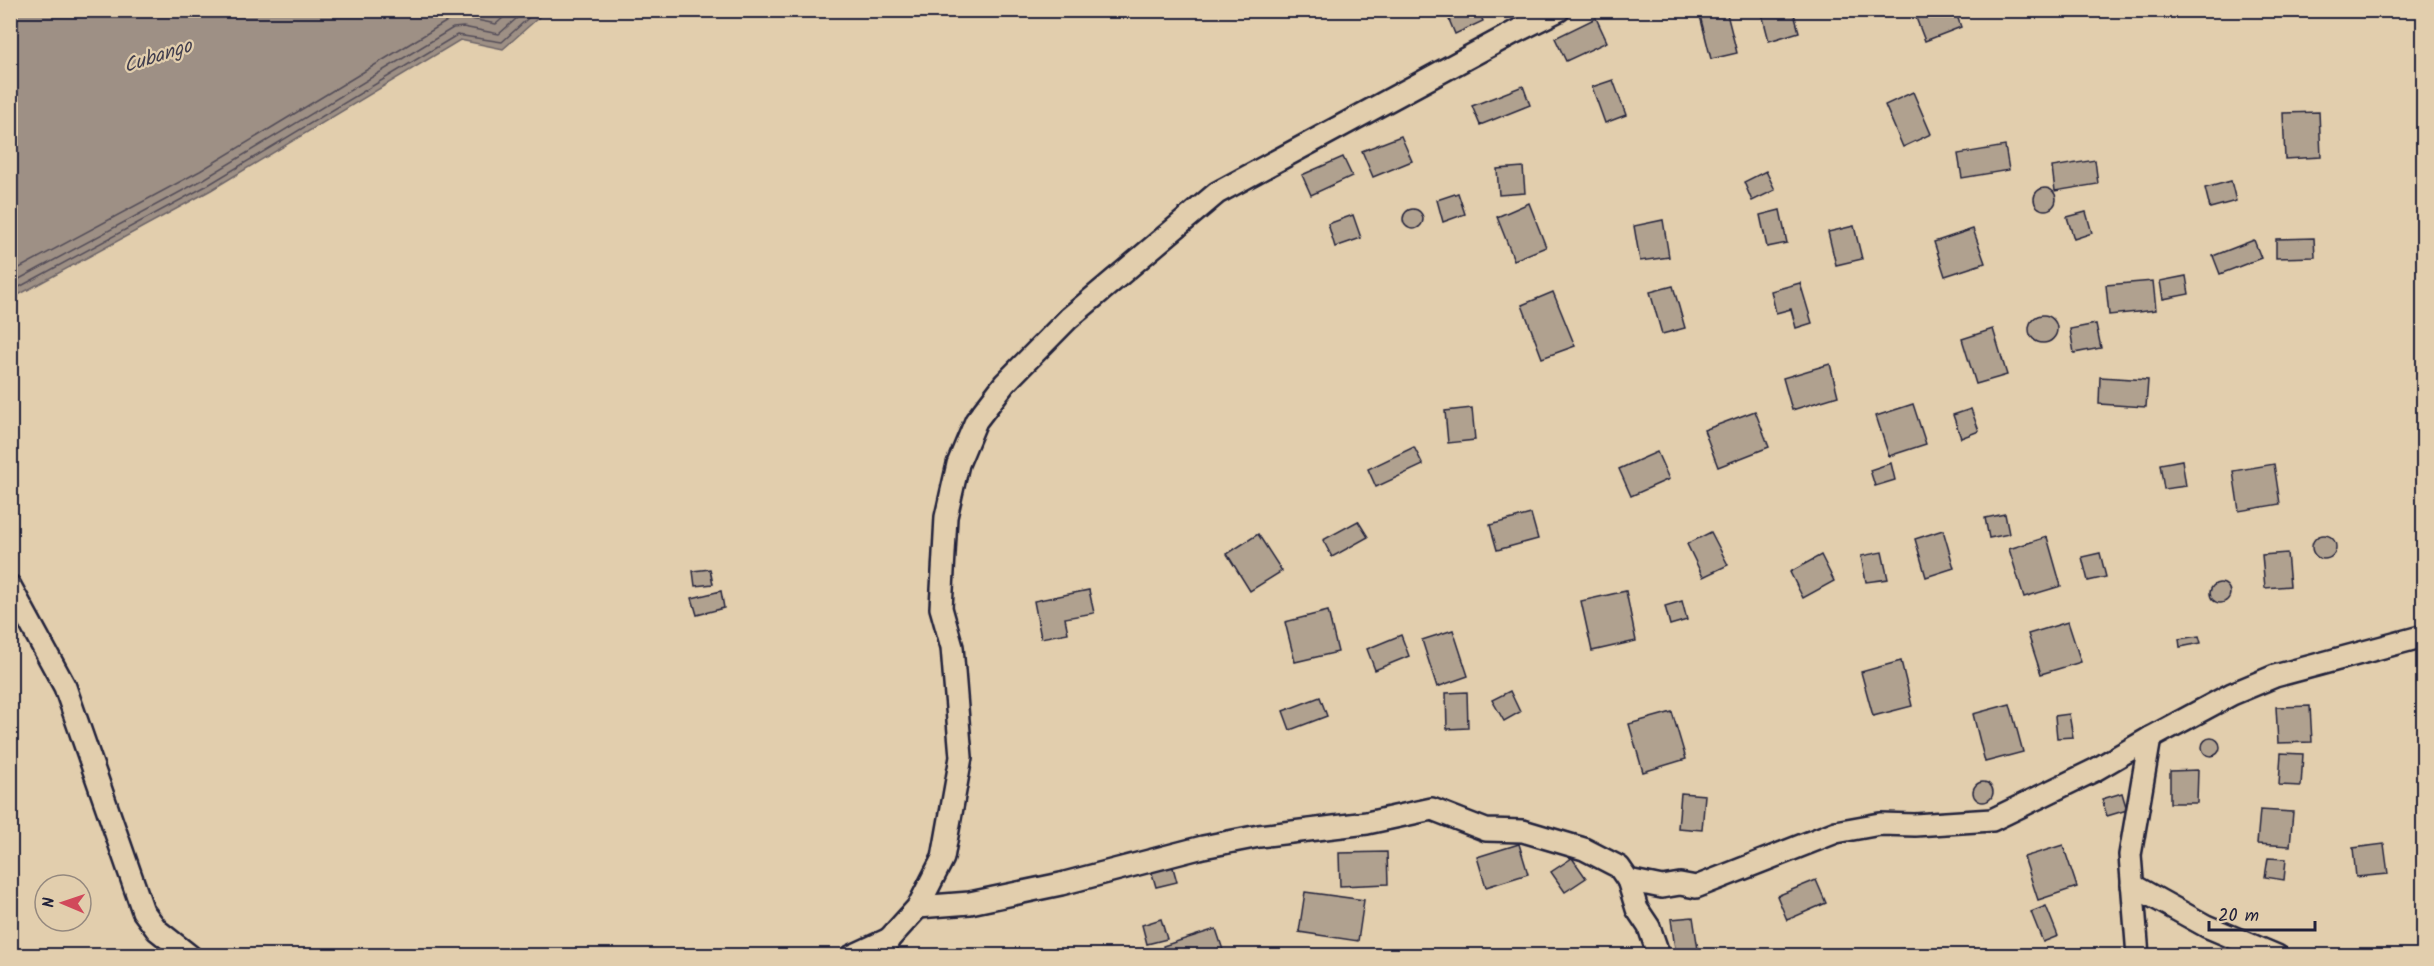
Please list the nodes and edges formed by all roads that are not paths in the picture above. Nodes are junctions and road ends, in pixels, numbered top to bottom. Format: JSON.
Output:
{"nodes":[{"id":1,"x":1559,"y":10,"type":"edge"},
{"id":2,"x":10,"y":586,"type":"edge"},
{"id":3,"x":2424,"y":636,"type":"edge"},
{"id":4,"x":2150,"y":738,"type":"junction"},
{"id":5,"x":1628,"y":880,"type":"junction"},
{"id":6,"x":2132,"y":885,"type":"junction"},
{"id":7,"x":918,"y":907,"type":"junction"},
{"id":8,"x":885,"y":947,"type":"edge"},
{"id":9,"x":190,"y":956,"type":"edge"},
{"id":10,"x":852,"y":956,"type":"edge"},
{"id":11,"x":1659,"y":956,"type":"edge"},
{"id":12,"x":2138,"y":956,"type":"edge"},
{"id":13,"x":2277,"y":956,"type":"edge"}],
"edges":[{"from":1,"to":7,"type":"lane"},
{"from":2,"to":9,"type":"lane"},
{"from":3,"to":4,"type":"lane"},
{"from":4,"to":5,"type":"lane"},
{"from":4,"to":6,"type":"lane"},
{"from":5,"to":7,"type":"lane"},
{"from":5,"to":11,"type":"lane"},
{"from":6,"to":12,"type":"lane"},
{"from":6,"to":13,"type":"lane"},
{"from":7,"to":8,"type":"lane"},
{"from":8,"to":10,"type":"lane"}]}
